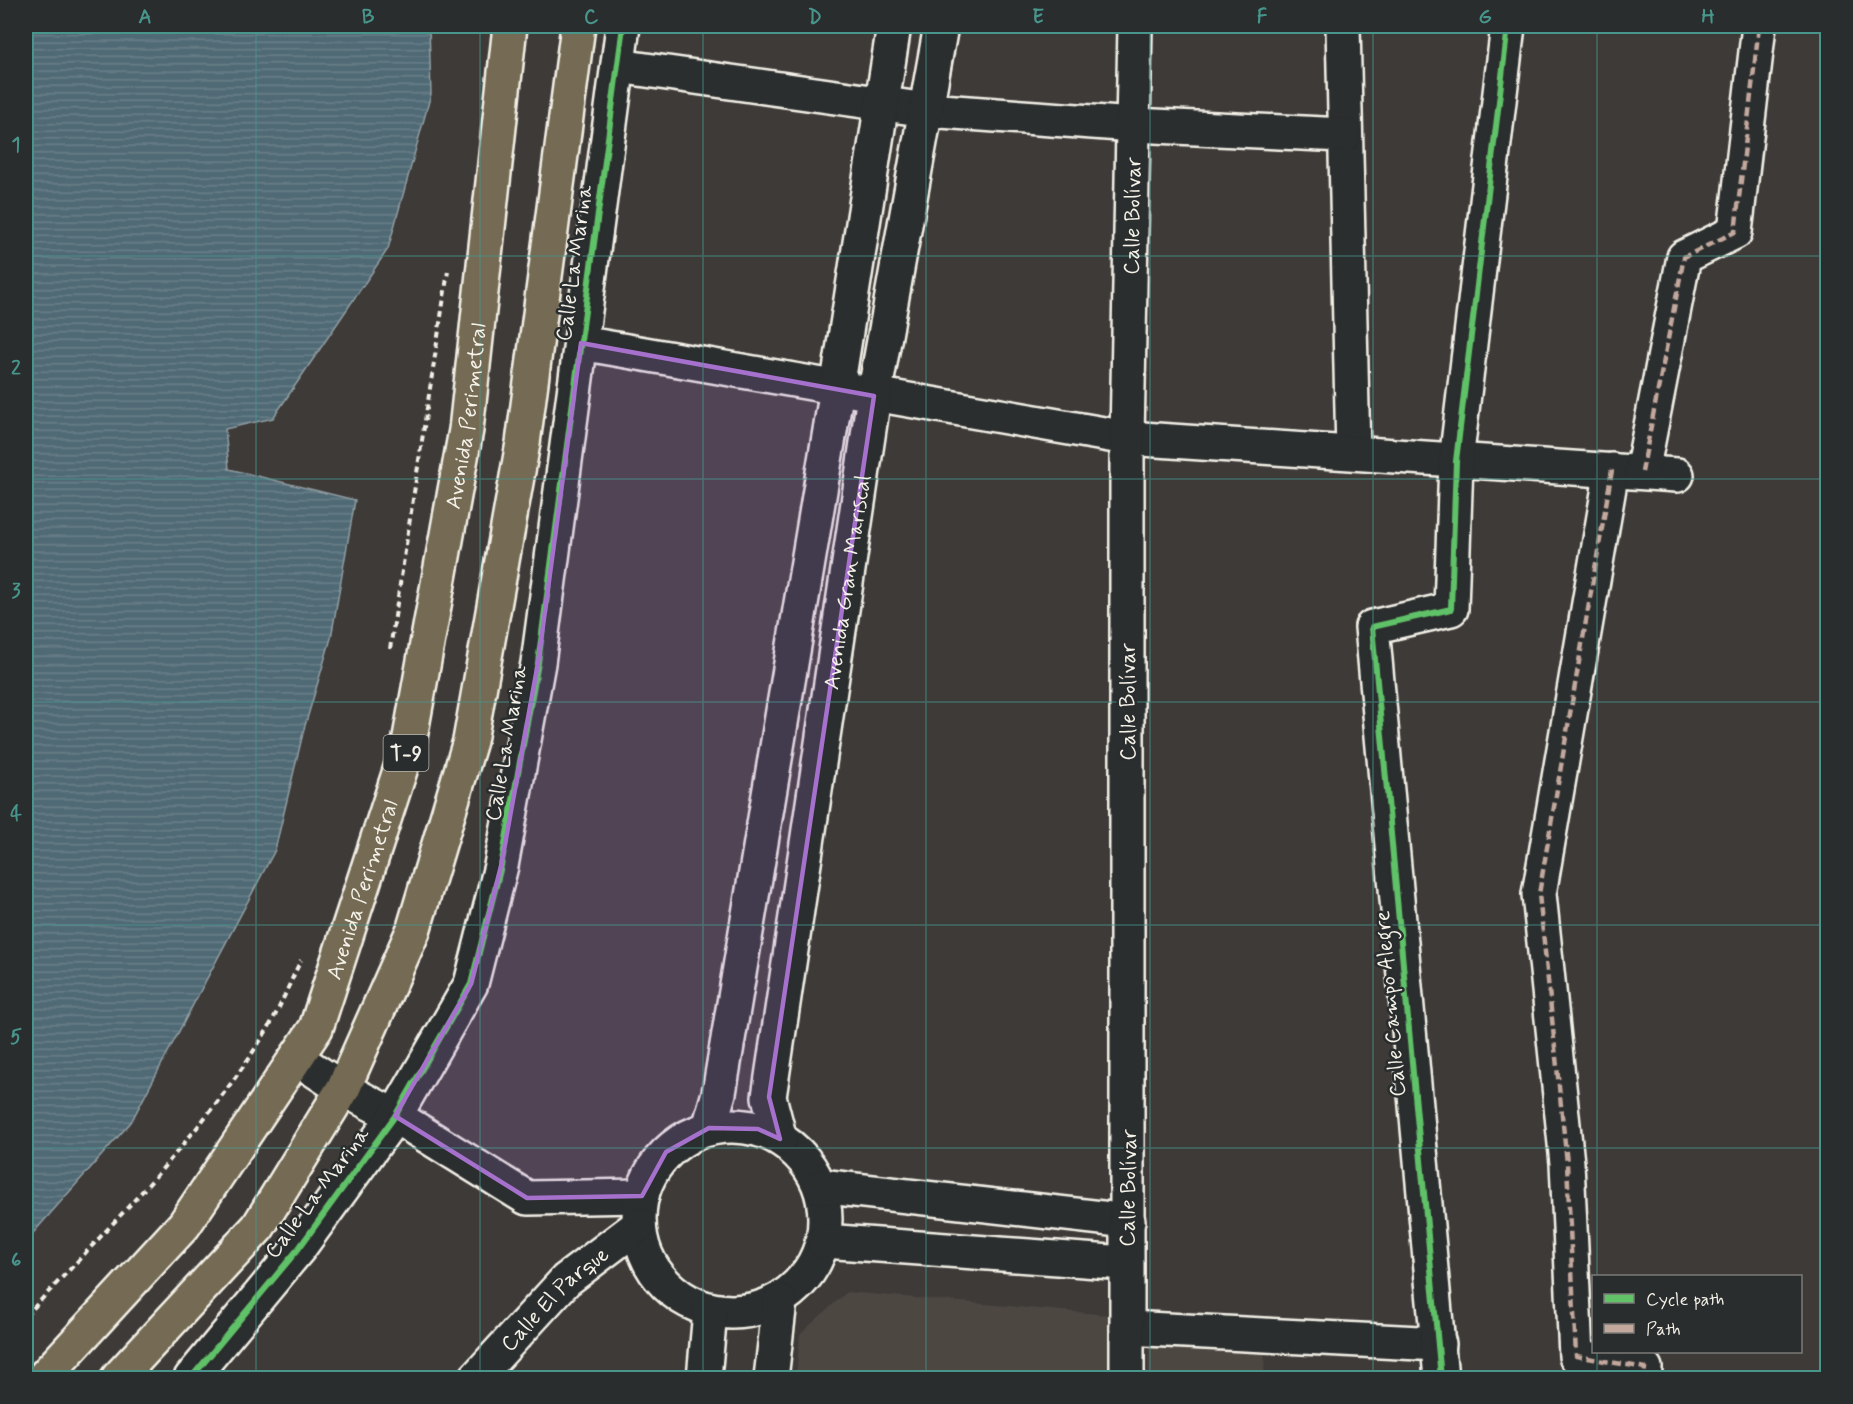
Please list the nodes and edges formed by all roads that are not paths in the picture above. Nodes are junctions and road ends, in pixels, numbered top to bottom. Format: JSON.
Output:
{"nodes":[{"id":1,"x":510,"y":26,"type":"edge"},
{"id":2,"x":578,"y":26,"type":"edge"},
{"id":3,"x":623,"y":26,"type":"edge"},
{"id":4,"x":894,"y":26,"type":"edge"},
{"id":5,"x":941,"y":26,"type":"edge"},
{"id":6,"x":1135,"y":26,"type":"edge"},
{"id":7,"x":1343,"y":26,"type":"edge"},
{"id":8,"x":1508,"y":26,"type":"edge"},
{"id":9,"x":1759,"y":26,"type":"edge"},
{"id":10,"x":618,"y":66,"type":"junction"},
{"id":11,"x":882,"y":104,"type":"junction"},
{"id":12,"x":927,"y":110,"type":"junction"},
{"id":13,"x":1134,"y":125,"type":"junction"},
{"id":14,"x":1344,"y":135,"type":"junction"},
{"id":15,"x":581,"y":343,"type":"junction"},
{"id":16,"x":837,"y":390,"type":"junction"},
{"id":17,"x":874,"y":396,"type":"junction"},
{"id":18,"x":1127,"y":438,"type":"junction"},
{"id":19,"x":1353,"y":452,"type":"junction"},
{"id":20,"x":1456,"y":461,"type":"junction"},
{"id":21,"x":1627,"y":471,"type":"junction"},
{"id":22,"x":1677,"y":475,"type":"dead end"},
{"id":23,"x":296,"y":1058,"type":"junction"},
{"id":24,"x":343,"y":1089,"type":"junction"},
{"id":25,"x":395,"y":1116,"type":"junction"},
{"id":26,"x":710,"y":1128,"type":"junction"},
{"id":27,"x":780,"y":1139,"type":"junction"},
{"id":28,"x":820,"y":1186,"type":"junction"},
{"id":29,"x":640,"y":1211,"type":"junction"},
{"id":30,"x":1128,"y":1221,"type":"junction"},
{"id":31,"x":824,"y":1241,"type":"junction"},
{"id":32,"x":1125,"y":1263,"type":"junction"},
{"id":33,"x":780,"y":1301,"type":"junction"},
{"id":34,"x":710,"y":1311,"type":"junction"},
{"id":35,"x":1127,"y":1328,"type":"junction"},
{"id":36,"x":1439,"y":1344,"type":"junction"},
{"id":37,"x":43,"y":1378,"type":"edge"},
{"id":38,"x":118,"y":1378,"type":"edge"},
{"id":39,"x":191,"y":1378,"type":"edge"},
{"id":40,"x":476,"y":1378,"type":"edge"},
{"id":41,"x":704,"y":1378,"type":"edge"},
{"id":42,"x":771,"y":1378,"type":"edge"},
{"id":43,"x":1126,"y":1378,"type":"edge"},
{"id":44,"x":1441,"y":1378,"type":"edge"},
{"id":45,"x":1644,"y":1378,"type":"edge"}],
"edges":[{"from":1,"to":23,"type":"main road","name":"Avenida Perimetral","number":"T-9"},
{"from":2,"to":24,"type":"main road","number":"T-9"},
{"from":3,"to":10,"type":"street","name":"Calle La Marina"},
{"from":4,"to":11,"type":"street","name":"Avenida Gran Mariscal"},
{"from":5,"to":12,"type":"street","name":"Avenida Gran Mariscal"},
{"from":6,"to":13,"type":"street","name":"Calle Bolívar"},
{"from":7,"to":14,"type":"street"},
{"from":8,"to":20,"type":"street"},
{"from":9,"to":21,"type":"street"},
{"from":10,"to":11,"type":"street"},
{"from":10,"to":15,"type":"street","name":"Calle La Marina"},
{"from":11,"to":12,"type":"street"},
{"from":11,"to":16,"type":"street","name":"Avenida Gran Mariscal"},
{"from":12,"to":13,"type":"street"},
{"from":12,"to":17,"type":"street","name":"Avenida Gran Mariscal"},
{"from":13,"to":14,"type":"street"},
{"from":13,"to":18,"type":"street","name":"Calle Bolívar"},
{"from":14,"to":19,"type":"street"},
{"from":15,"to":16,"type":"street"},
{"from":15,"to":25,"type":"street","name":"Calle La Marina"},
{"from":16,"to":17,"type":"street"},
{"from":16,"to":26,"type":"street","name":"Avenida Gran Mariscal"},
{"from":17,"to":18,"type":"street"},
{"from":17,"to":27,"type":"street","name":"Avenida Gran Mariscal"},
{"from":18,"to":19,"type":"street"},
{"from":18,"to":30,"type":"street","name":"Calle Bolívar"},
{"from":19,"to":20,"type":"street"},
{"from":20,"to":21,"type":"street"},
{"from":20,"to":36,"type":"street","name":"Calle Campo Alegre"},
{"from":21,"to":22,"type":"street"},
{"from":21,"to":45,"type":"street"},
{"from":23,"to":24,"type":"street"},
{"from":23,"to":37,"type":"main road","name":"Avenida Perimetral","number":"T-9"},
{"from":24,"to":25,"type":"street"},
{"from":24,"to":38,"type":"main road","number":"T-9"},
{"from":25,"to":29,"type":"street"},
{"from":25,"to":39,"type":"street","name":"Calle La Marina"},
{"from":26,"to":27,"type":"street"},
{"from":26,"to":29,"type":"street"},
{"from":27,"to":28,"type":"street"},
{"from":28,"to":30,"type":"street"},
{"from":28,"to":31,"type":"street"},
{"from":29,"to":34,"type":"street"},
{"from":29,"to":40,"type":"street","name":"Calle El Parque"},
{"from":30,"to":32,"type":"street","name":"Calle Bolívar"},
{"from":31,"to":32,"type":"street"},
{"from":31,"to":33,"type":"street"},
{"from":32,"to":35,"type":"street","name":"Calle Bolívar"},
{"from":33,"to":34,"type":"street"},
{"from":33,"to":42,"type":"street"},
{"from":34,"to":41,"type":"street"},
{"from":35,"to":36,"type":"street"},
{"from":35,"to":43,"type":"street","name":"Calle Bolívar"},
{"from":36,"to":44,"type":"street","name":"Calle Campo Alegre"}]}
